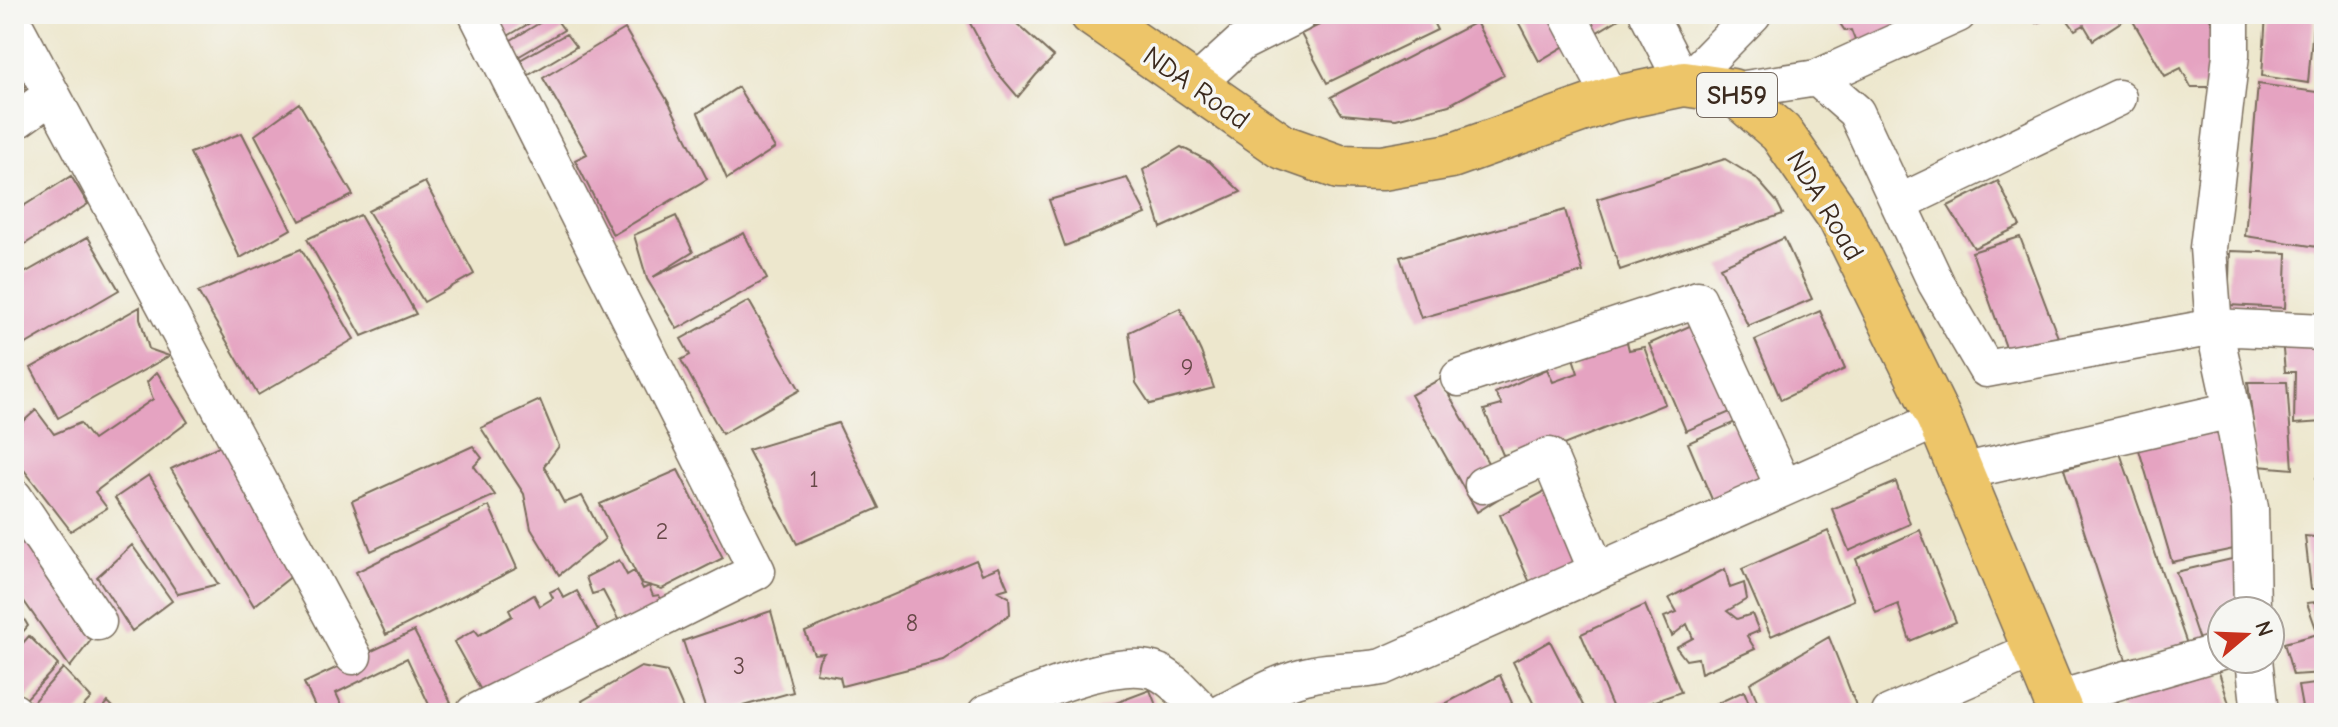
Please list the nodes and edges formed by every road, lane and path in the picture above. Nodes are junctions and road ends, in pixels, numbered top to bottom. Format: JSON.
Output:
{"nodes":[{"id":1,"x":477,"y":14,"type":"edge"},
{"id":2,"x":1092,"y":14,"type":"edge"},
{"id":3,"x":1299,"y":14,"type":"edge"},
{"id":4,"x":1567,"y":14,"type":"edge"},
{"id":5,"x":1648,"y":14,"type":"edge"},
{"id":6,"x":1753,"y":14,"type":"edge"},
{"id":7,"x":1958,"y":14,"type":"edge"},
{"id":8,"x":2231,"y":14,"type":"edge"},
{"id":9,"x":14,"y":24,"type":"edge"},
{"id":10,"x":1817,"y":78,"type":"junction"},
{"id":11,"x":1684,"y":84,"type":"junction"},
{"id":12,"x":1194,"y":86,"type":"junction"},
{"id":13,"x":1732,"y":91,"type":"junction"},
{"id":14,"x":52,"y":95,"type":"junction"},
{"id":15,"x":2118,"y":98,"type":"dead end"},
{"id":16,"x":1612,"y":99,"type":"junction"},
{"id":17,"x":14,"y":122,"type":"edge"},
{"id":18,"x":1899,"y":203,"type":"junction"},
{"id":19,"x":2214,"y":327,"type":"junction"},
{"id":20,"x":2324,"y":332,"type":"edge"},
{"id":21,"x":1459,"y":378,"type":"dead end"},
{"id":22,"x":2232,"y":410,"type":"junction"},
{"id":23,"x":1939,"y":419,"type":"junction"},
{"id":24,"x":1961,"y":472,"type":"junction"},
{"id":25,"x":1483,"y":485,"type":"dead end"},
{"id":26,"x":1784,"y":488,"type":"junction"},
{"id":27,"x":14,"y":497,"type":"edge"},
{"id":28,"x":1597,"y":571,"type":"junction"},
{"id":29,"x":2252,"y":595,"type":"edge"},
{"id":30,"x":98,"y":622,"type":"dead end"},
{"id":31,"x":2034,"y":650,"type":"junction"},
{"id":32,"x":353,"y":656,"type":"dead end"},
{"id":33,"x":2206,"y":656,"type":"edge"},
{"id":34,"x":2256,"y":675,"type":"edge"},
{"id":35,"x":2058,"y":706,"type":"edge"},
{"id":36,"x":474,"y":713,"type":"edge"},
{"id":37,"x":986,"y":713,"type":"edge"},
{"id":38,"x":1204,"y":713,"type":"edge"},
{"id":39,"x":1222,"y":713,"type":"edge"},
{"id":40,"x":1890,"y":713,"type":"edge"},
{"id":41,"x":2260,"y":713,"type":"edge"}],
"edges":[{"from":1,"to":36,"type":"street"},
{"from":2,"to":12,"type":"main road","name":"NDA Road","number":"SH59"},
{"from":3,"to":12,"type":"street"},
{"from":4,"to":16,"type":"street"},
{"from":5,"to":11,"type":"street"},
{"from":6,"to":11,"type":"street"},
{"from":7,"to":10,"type":"street"},
{"from":8,"to":19,"type":"street"},
{"from":9,"to":14,"type":"street"},
{"from":10,"to":13,"type":"street"},
{"from":10,"to":18,"type":"street"},
{"from":11,"to":13,"type":"main road","name":"NDA Road","number":"SH59"},
{"from":11,"to":16,"type":"main road","name":"NDA Road","number":"SH59"},
{"from":12,"to":16,"type":"main road","name":"NDA Road","number":"SH59"},
{"from":13,"to":23,"type":"main road","name":"NDA Road","number":"SH59"},
{"from":14,"to":17,"type":"street"},
{"from":14,"to":32,"type":"street"},
{"from":15,"to":18,"type":"street"},
{"from":18,"to":19,"type":"street"},
{"from":19,"to":20,"type":"street"},
{"from":19,"to":22,"type":"street"},
{"from":21,"to":26,"type":"street"},
{"from":22,"to":24,"type":"street"},
{"from":22,"to":29,"type":"street"},
{"from":23,"to":24,"type":"main road","name":"NDA Road","number":"SH59"},
{"from":23,"to":26,"type":"street"},
{"from":24,"to":31,"type":"main road","name":"NDA Road","number":"SH59"},
{"from":25,"to":28,"type":"street"},
{"from":26,"to":28,"type":"street"},
{"from":27,"to":30,"type":"street"},
{"from":28,"to":39,"type":"street"},
{"from":31,"to":35,"type":"main road","name":"NDA Road","number":"SH59"},
{"from":31,"to":40,"type":"street"},
{"from":33,"to":35,"type":"street"},
{"from":34,"to":41,"type":"street"},
{"from":37,"to":38,"type":"street"}]}
